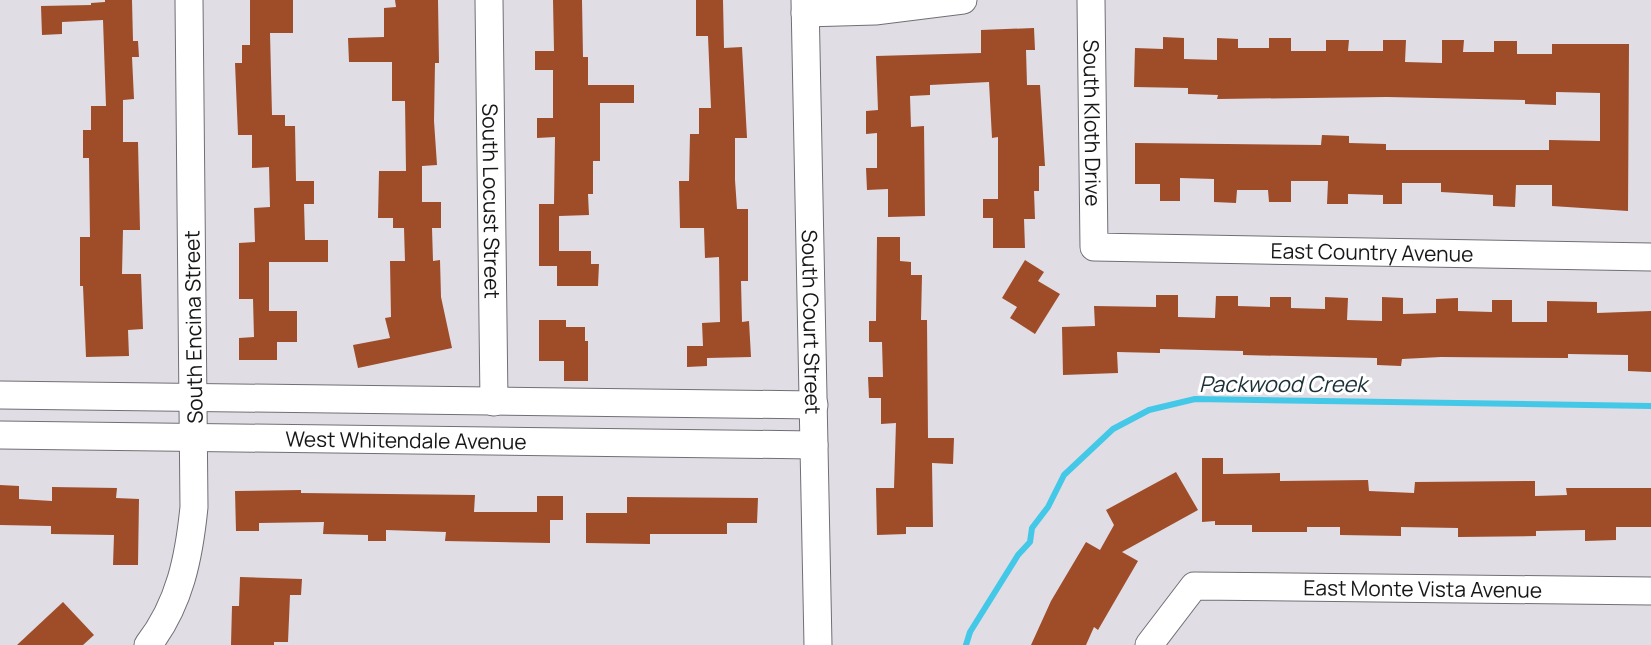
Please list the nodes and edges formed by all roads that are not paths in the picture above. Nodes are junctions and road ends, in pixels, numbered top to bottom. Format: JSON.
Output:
{"nodes":[{"id":1,"x":189,"y":0,"type":"edge"},
{"id":2,"x":489,"y":0,"type":"edge"},
{"id":3,"x":963,"y":0,"type":"edge"},
{"id":4,"x":1091,"y":0,"type":"edge"},
{"id":5,"x":805,"y":6,"type":"edge"},
{"id":6,"x":1094,"y":246,"type":"joint"},
{"id":7,"x":1651,"y":257,"type":"edge"},
{"id":8,"x":0,"y":395,"type":"edge"},
{"id":9,"x":194,"y":399,"type":"junction"},
{"id":10,"x":494,"y":402,"type":"junction"},
{"id":11,"x":813,"y":405,"type":"junction"},
{"id":12,"x":0,"y":435,"type":"edge"},
{"id":13,"x":194,"y":438,"type":"junction"},
{"id":14,"x":814,"y":445,"type":"junction"},
{"id":15,"x":1651,"y":591,"type":"edge"},
{"id":16,"x":148,"y":645,"type":"edge"},
{"id":17,"x":818,"y":645,"type":"edge"},
{"id":18,"x":1149,"y":645,"type":"edge"}],
"edges":[{"from":1,"to":9,"type":"street","name":"South Encina Street"},
{"from":2,"to":10,"type":"street","name":"South Locust Street"},
{"from":3,"to":5,"type":"street"},
{"from":4,"to":6,"type":"street","name":"South Kloth Drive"},
{"from":5,"to":11,"type":"street","name":"South Court Street"},
{"from":6,"to":7,"type":"street","name":"East Country Avenue"},
{"from":8,"to":9,"type":"street","name":"West Whitendale Avenue"},
{"from":9,"to":10,"type":"street","name":"West Whitendale Avenue"},
{"from":9,"to":13,"type":"street","name":"South Encina Street"},
{"from":10,"to":11,"type":"street","name":"West Whitendale Avenue"},
{"from":11,"to":14,"type":"street","name":"South Court Street"},
{"from":12,"to":13,"type":"street","name":"West Whitendale Avenue"},
{"from":13,"to":14,"type":"street","name":"West Whitendale Avenue"},
{"from":13,"to":16,"type":"street","name":"South Encina Street"},
{"from":14,"to":17,"type":"street","name":"South Court Street"},
{"from":15,"to":18,"type":"street","name":"East Monte Vista Avenue"}]}
